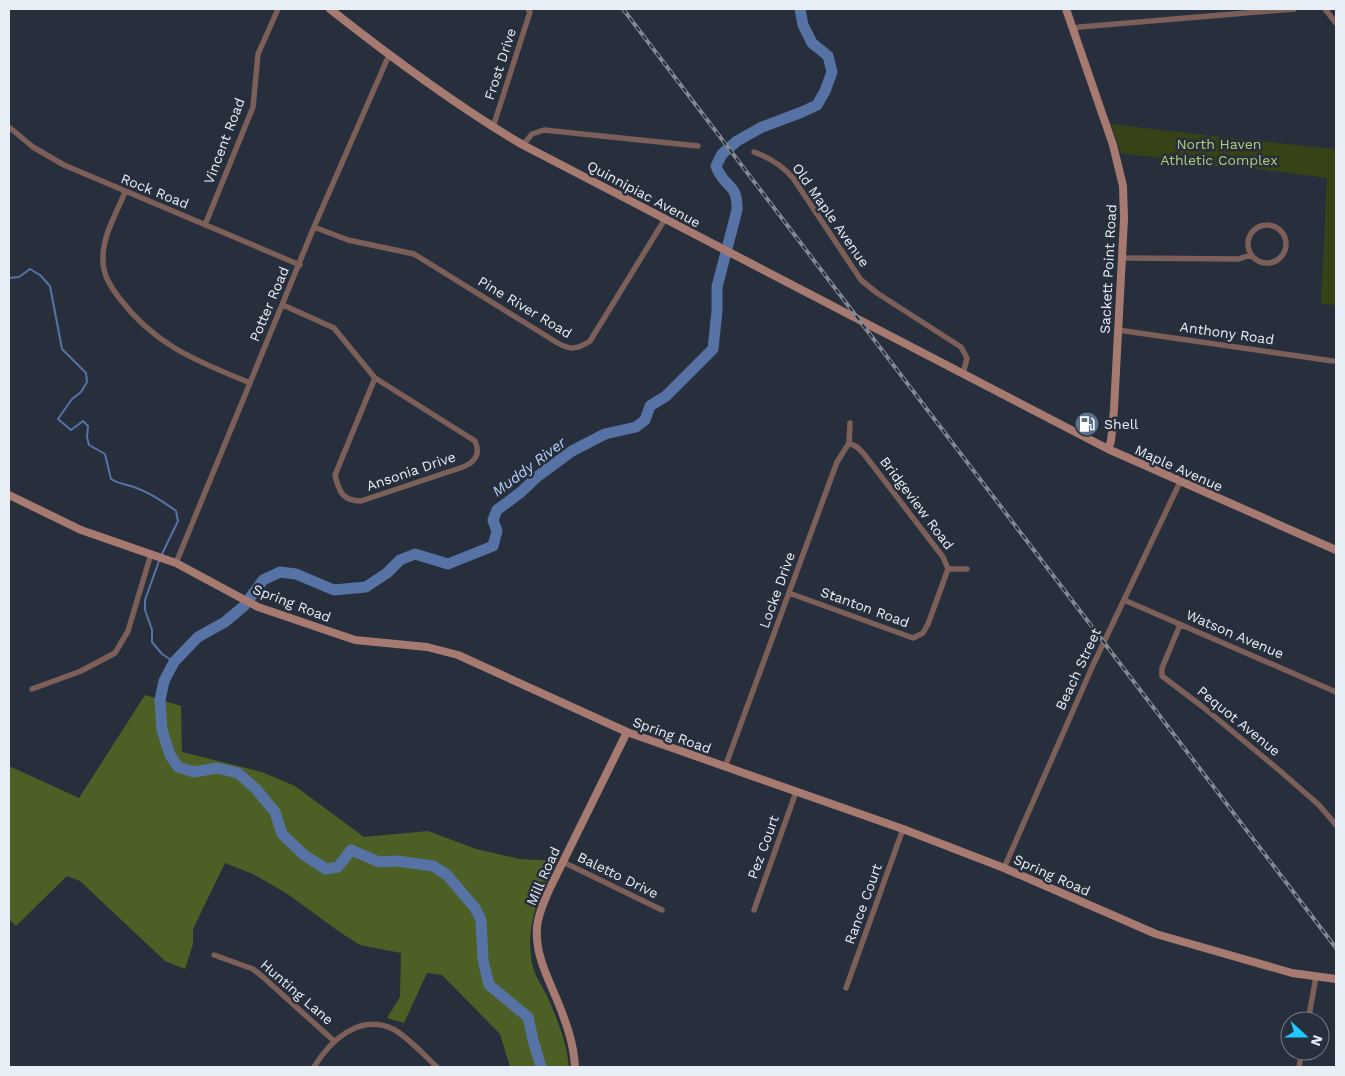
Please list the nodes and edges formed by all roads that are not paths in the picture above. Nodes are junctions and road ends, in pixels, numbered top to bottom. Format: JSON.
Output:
{"nodes":[{"id":1,"x":278,"y":9,"type":"edge"},
{"id":2,"x":330,"y":9,"type":"edge"},
{"id":3,"x":528,"y":9,"type":"edge"},
{"id":4,"x":1066,"y":9,"type":"edge"},
{"id":5,"x":1294,"y":9,"type":"edge"},
{"id":6,"x":1325,"y":9,"type":"edge"},
{"id":7,"x":1336,"y":23,"type":"edge"},
{"id":8,"x":1072,"y":29,"type":"junction"},
{"id":9,"x":388,"y":56,"type":"junction"},
{"id":10,"x":9,"y":127,"type":"edge"},
{"id":11,"x":493,"y":127,"type":"junction"},
{"id":12,"x":523,"y":145,"type":"junction"},
{"id":13,"x":698,"y":146,"type":"dead end"},
{"id":14,"x":754,"y":152,"type":"dead end"},
{"id":15,"x":125,"y":192,"type":"junction"},
{"id":16,"x":666,"y":219,"type":"junction"},
{"id":17,"x":205,"y":225,"type":"junction"},
{"id":18,"x":314,"y":227,"type":"junction"},
{"id":19,"x":1251,"y":255,"type":"junction"},
{"id":20,"x":1122,"y":258,"type":"junction"},
{"id":21,"x":300,"y":264,"type":"junction"},
{"id":22,"x":283,"y":305,"type":"junction"},
{"id":23,"x":1118,"y":330,"type":"junction"},
{"id":24,"x":1333,"y":361,"type":"dead end"},
{"id":25,"x":963,"y":374,"type":"junction"},
{"id":26,"x":375,"y":378,"type":"junction"},
{"id":27,"x":250,"y":383,"type":"junction"},
{"id":28,"x":850,"y":422,"type":"dead end"},
{"id":29,"x":848,"y":443,"type":"junction"},
{"id":30,"x":1108,"y":449,"type":"junction"},
{"id":31,"x":1180,"y":482,"type":"junction"},
{"id":32,"x":9,"y":495,"type":"edge"},
{"id":33,"x":1336,"y":550,"type":"edge"},
{"id":34,"x":151,"y":554,"type":"junction"},
{"id":35,"x":176,"y":563,"type":"junction"},
{"id":36,"x":948,"y":569,"type":"junction"},
{"id":37,"x":967,"y":569,"type":"dead end"},
{"id":38,"x":789,"y":593,"type":"junction"},
{"id":39,"x":1124,"y":600,"type":"junction"},
{"id":40,"x":1180,"y":625,"type":"junction"},
{"id":41,"x":32,"y":689,"type":"dead end"},
{"id":42,"x":1336,"y":692,"type":"edge"},
{"id":43,"x":627,"y":732,"type":"junction"},
{"id":44,"x":726,"y":767,"type":"junction"},
{"id":45,"x":796,"y":792,"type":"junction"},
{"id":46,"x":1336,"y":825,"type":"edge"},
{"id":47,"x":903,"y":829,"type":"junction"},
{"id":48,"x":563,"y":862,"type":"junction"},
{"id":49,"x":1004,"y":868,"type":"junction"},
{"id":50,"x":662,"y":910,"type":"dead end"},
{"id":51,"x":754,"y":910,"type":"dead end"},
{"id":52,"x":214,"y":954,"type":"dead end"},
{"id":53,"x":1316,"y":977,"type":"junction"},
{"id":54,"x":1336,"y":978,"type":"edge"},
{"id":55,"x":846,"y":988,"type":"dead end"},
{"id":56,"x":1310,"y":1011,"type":"edge"},
{"id":57,"x":334,"y":1041,"type":"junction"},
{"id":58,"x":314,"y":1067,"type":"edge"},
{"id":59,"x":438,"y":1067,"type":"edge"},
{"id":60,"x":575,"y":1067,"type":"edge"}],
"edges":[{"from":1,"to":17,"type":"street","name":"Vincent Road"},
{"from":2,"to":9,"type":"street","name":"Quinnipiac Avenue"},
{"from":3,"to":11,"type":"street","name":"Frost Drive"},
{"from":4,"to":8,"type":"street","name":"Sackett Point Road"},
{"from":5,"to":8,"type":"street"},
{"from":6,"to":7,"type":"street"},
{"from":8,"to":20,"type":"street","name":"Sackett Point Road"},
{"from":9,"to":11,"type":"street","name":"Quinnipiac Avenue"},
{"from":9,"to":18,"type":"street","name":"Potter Road"},
{"from":10,"to":15,"type":"street","name":"Rock Road"},
{"from":11,"to":12,"type":"street","name":"Quinnipiac Avenue"},
{"from":12,"to":13,"type":"street"},
{"from":12,"to":16,"type":"street","name":"Quinnipiac Avenue"},
{"from":14,"to":25,"type":"street","name":"Old Maple Avenue"},
{"from":15,"to":17,"type":"street","name":"Rock Road"},
{"from":15,"to":27,"type":"street"},
{"from":16,"to":18,"type":"street","name":"Pine River Road"},
{"from":16,"to":25,"type":"street","name":"Quinnipiac Avenue"},
{"from":17,"to":21,"type":"street","name":"Rock Road"},
{"from":18,"to":21,"type":"street","name":"Potter Road"},
{"from":19,"to":19,"type":"street"},
{"from":19,"to":20,"type":"street"},
{"from":20,"to":23,"type":"street","name":"Sackett Point Road"},
{"from":21,"to":22,"type":"street","name":"Potter Road"},
{"from":22,"to":26,"type":"street","name":"Ansonia Drive"},
{"from":22,"to":27,"type":"street","name":"Potter Road"},
{"from":23,"to":24,"type":"street","name":"Anthony Road"},
{"from":23,"to":30,"type":"street","name":"Sackett Point Road"},
{"from":25,"to":30,"type":"street","name":"Maple Avenue"},
{"from":26,"to":26,"type":"street","name":"Ansonia Drive"},
{"from":27,"to":35,"type":"street","name":"Potter Road"},
{"from":28,"to":29,"type":"street","name":"Locke Drive"},
{"from":29,"to":36,"type":"street","name":"Bridgeview Road"},
{"from":29,"to":38,"type":"street","name":"Locke Drive"},
{"from":30,"to":31,"type":"street","name":"Maple Avenue"},
{"from":31,"to":33,"type":"street","name":"Maple Avenue"},
{"from":31,"to":39,"type":"street","name":"Beach Street"},
{"from":32,"to":34,"type":"street","name":"Spring Road"},
{"from":34,"to":35,"type":"street","name":"Spring Road"},
{"from":34,"to":41,"type":"street"},
{"from":35,"to":43,"type":"street","name":"Spring Road"},
{"from":36,"to":37,"type":"street","name":"Bridgeview Road"},
{"from":36,"to":38,"type":"street","name":"Stanton Road"},
{"from":38,"to":44,"type":"street","name":"Locke Drive"},
{"from":39,"to":40,"type":"street","name":"Watson Avenue"},
{"from":39,"to":49,"type":"street","name":"Beach Street"},
{"from":40,"to":42,"type":"street","name":"Watson Avenue"},
{"from":40,"to":46,"type":"street","name":"Pequot Avenue"},
{"from":43,"to":44,"type":"street","name":"Spring Road"},
{"from":43,"to":48,"type":"street","name":"Mill Road"},
{"from":44,"to":45,"type":"street","name":"Spring Road"},
{"from":45,"to":47,"type":"street","name":"Spring Road"},
{"from":45,"to":51,"type":"street","name":"Pez Court"},
{"from":47,"to":49,"type":"street","name":"Spring Road"},
{"from":47,"to":55,"type":"street","name":"Rance Court"},
{"from":48,"to":50,"type":"street","name":"Baletto Drive"},
{"from":48,"to":60,"type":"street","name":"Mill Road"},
{"from":49,"to":53,"type":"street","name":"Spring Road"},
{"from":52,"to":57,"type":"street","name":"Hunting Lane"},
{"from":53,"to":54,"type":"street","name":"Spring Road"},
{"from":53,"to":56,"type":"street"},
{"from":57,"to":58,"type":"street"},
{"from":57,"to":59,"type":"street"}]}
